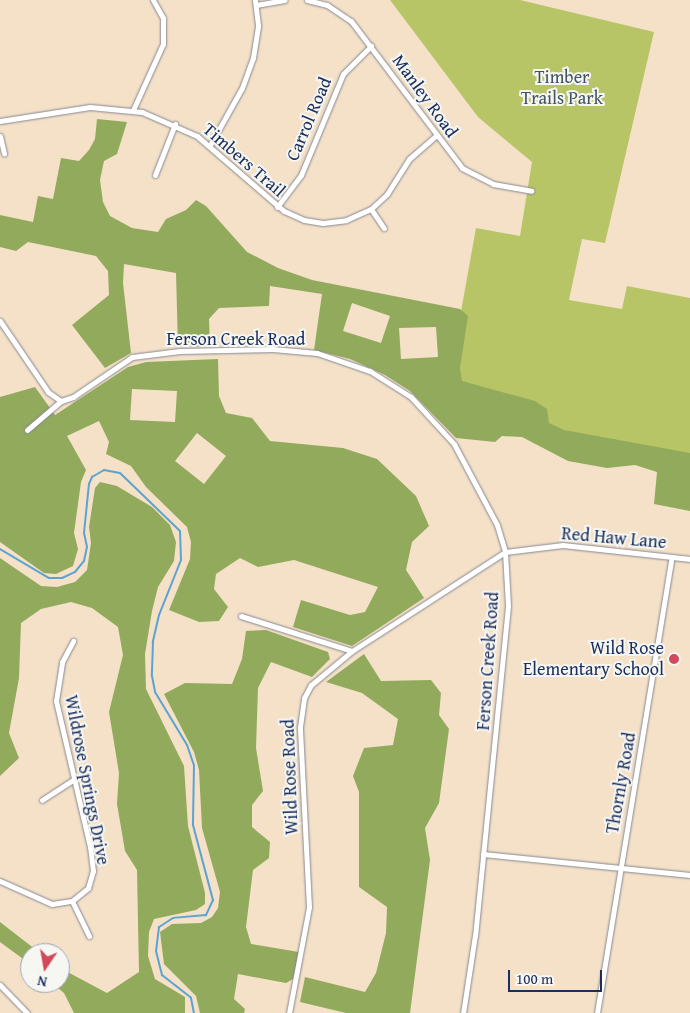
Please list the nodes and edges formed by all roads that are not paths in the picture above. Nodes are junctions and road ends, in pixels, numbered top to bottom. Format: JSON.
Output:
{"nodes":[{"id":1,"x":153,"y":0,"type":"edge"},
{"id":2,"x":285,"y":0,"type":"edge"},
{"id":3,"x":307,"y":0,"type":"edge"},
{"id":4,"x":256,"y":2,"type":"edge"},
{"id":5,"x":371,"y":46,"type":"junction"},
{"id":6,"x":133,"y":110,"type":"junction"},
{"id":7,"x":0,"y":121,"type":"edge"},
{"id":8,"x":175,"y":124,"type":"junction"},
{"id":9,"x":0,"y":136,"type":"edge"},
{"id":10,"x":435,"y":136,"type":"junction"},
{"id":11,"x":210,"y":145,"type":"junction"},
{"id":12,"x":4,"y":154,"type":"dead end"},
{"id":13,"x":155,"y":175,"type":"dead end"},
{"id":14,"x":531,"y":191,"type":"dead end"},
{"id":15,"x":277,"y":207,"type":"junction"},
{"id":16,"x":371,"y":209,"type":"junction"},
{"id":17,"x":384,"y":228,"type":"dead end"},
{"id":18,"x":0,"y":321,"type":"edge"},
{"id":19,"x":61,"y":401,"type":"junction"},
{"id":20,"x":27,"y":430,"type":"dead end"},
{"id":21,"x":505,"y":552,"type":"junction"},
{"id":22,"x":672,"y":557,"type":"junction"},
{"id":23,"x":690,"y":559,"type":"edge"},
{"id":24,"x":241,"y":616,"type":"dead end"},
{"id":25,"x":73,"y":641,"type":"dead end"},
{"id":26,"x":352,"y":652,"type":"junction"},
{"id":27,"x":73,"y":780,"type":"junction"},
{"id":28,"x":42,"y":800,"type":"dead end"},
{"id":29,"x":483,"y":854,"type":"junction"},
{"id":30,"x":620,"y":868,"type":"junction"},
{"id":31,"x":690,"y":875,"type":"edge"},
{"id":32,"x":0,"y":881,"type":"edge"},
{"id":33,"x":72,"y":901,"type":"junction"},
{"id":34,"x":89,"y":936,"type":"dead end"},
{"id":35,"x":0,"y":985,"type":"edge"},
{"id":36,"x":27,"y":1013,"type":"edge"},
{"id":37,"x":289,"y":1013,"type":"edge"},
{"id":38,"x":463,"y":1013,"type":"edge"},
{"id":39,"x":597,"y":1013,"type":"edge"}],
"edges":[{"from":1,"to":6,"type":"street"},
{"from":2,"to":4,"type":"street"},
{"from":3,"to":5,"type":"street","name":"Manley Road"},
{"from":4,"to":11,"type":"street"},
{"from":5,"to":10,"type":"street","name":"Manley Road"},
{"from":5,"to":15,"type":"street","name":"Carrol Road"},
{"from":6,"to":7,"type":"street","name":"Timbers Trail"},
{"from":6,"to":8,"type":"street","name":"Timbers Trail"},
{"from":8,"to":11,"type":"street","name":"Timbers Trail"},
{"from":8,"to":13,"type":"street"},
{"from":9,"to":12,"type":"street"},
{"from":10,"to":14,"type":"street","name":"Manley Road"},
{"from":10,"to":16,"type":"street","name":"Timbers Trail"},
{"from":11,"to":15,"type":"street","name":"Timbers Trail"},
{"from":15,"to":16,"type":"street","name":"Timbers Trail"},
{"from":16,"to":17,"type":"street"},
{"from":18,"to":19,"type":"street"},
{"from":19,"to":20,"type":"street","name":"Ferson Creek Road"},
{"from":19,"to":21,"type":"street","name":"Ferson Creek Road"},
{"from":21,"to":22,"type":"street","name":"Red Haw Lane"},
{"from":21,"to":26,"type":"street","name":"Wild Rose Road"},
{"from":21,"to":29,"type":"street","name":"Ferson Creek Road"},
{"from":22,"to":23,"type":"street","name":"Red Haw Lane"},
{"from":22,"to":30,"type":"street","name":"Thornly Road"},
{"from":24,"to":26,"type":"street"},
{"from":25,"to":27,"type":"street","name":"Wildrose Springs Drive"},
{"from":26,"to":37,"type":"street","name":"Wild Rose Road"},
{"from":27,"to":28,"type":"street"},
{"from":27,"to":33,"type":"street","name":"Wildrose Springs Drive"},
{"from":29,"to":30,"type":"street"},
{"from":29,"to":38,"type":"street","name":"Ferson Creek Road"},
{"from":30,"to":31,"type":"street"},
{"from":30,"to":39,"type":"street","name":"Thornly Road"},
{"from":32,"to":33,"type":"street"},
{"from":33,"to":34,"type":"street"},
{"from":35,"to":36,"type":"street"}]}
